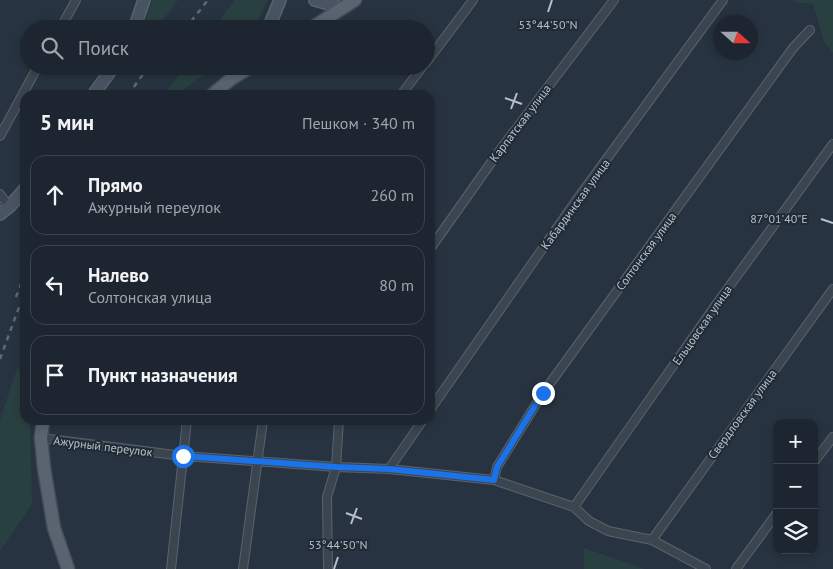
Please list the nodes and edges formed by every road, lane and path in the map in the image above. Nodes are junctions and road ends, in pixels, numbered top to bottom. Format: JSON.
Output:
{"nodes":[{"id":1,"x":76,"y":0,"type":"edge"},
{"id":2,"x":144,"y":0,"type":"edge"},
{"id":3,"x":280,"y":0,"type":"edge"},
{"id":4,"x":315,"y":0,"type":"edge"},
{"id":5,"x":355,"y":0,"type":"edge"},
{"id":6,"x":473,"y":0,"type":"edge"},
{"id":7,"x":614,"y":0,"type":"edge"},
{"id":8,"x":723,"y":0,"type":"edge"},
{"id":9,"x":343,"y":8,"type":"junction"},
{"id":10,"x":65,"y":20,"type":"edge"},
{"id":11,"x":137,"y":20,"type":"edge"},
{"id":12,"x":272,"y":20,"type":"edge"},
{"id":13,"x":324,"y":20,"type":"edge"},
{"id":14,"x":810,"y":30,"type":"dead end"},
{"id":15,"x":435,"y":51,"type":"edge"},
{"id":16,"x":33,"y":75,"type":"edge"},
{"id":17,"x":107,"y":75,"type":"edge"},
{"id":18,"x":236,"y":75,"type":"edge"},
{"id":19,"x":416,"y":75,"type":"edge"},
{"id":20,"x":25,"y":90,"type":"edge"},
{"id":21,"x":97,"y":90,"type":"edge"},
{"id":22,"x":218,"y":90,"type":"edge"},
{"id":23,"x":405,"y":90,"type":"edge"},
{"id":24,"x":20,"y":99,"type":"edge"},
{"id":25,"x":0,"y":136,"type":"edge"},
{"id":26,"x":833,"y":144,"type":"edge"},
{"id":27,"x":20,"y":193,"type":"edge"},
{"id":28,"x":0,"y":194,"type":"edge"},
{"id":29,"x":4,"y":211,"type":"edge"},
{"id":30,"x":435,"y":242,"type":"edge"},
{"id":31,"x":833,"y":289,"type":"edge"},
{"id":32,"x":435,"y":403,"type":"edge"},
{"id":33,"x":42,"y":425,"type":"edge"},
{"id":34,"x":186,"y":425,"type":"edge"},
{"id":35,"x":262,"y":425,"type":"edge"},
{"id":36,"x":339,"y":425,"type":"edge"},
{"id":37,"x":420,"y":425,"type":"edge"},
{"id":38,"x":833,"y":437,"type":"edge"},
{"id":39,"x":41,"y":438,"type":"junction"},
{"id":40,"x":183,"y":456,"type":"junction"},
{"id":41,"x":818,"y":457,"type":"edge"},
{"id":42,"x":257,"y":461,"type":"junction"},
{"id":43,"x":336,"y":467,"type":"junction"},
{"id":44,"x":389,"y":469,"type":"junction"},
{"id":45,"x":494,"y":480,"type":"junction"},
{"id":46,"x":574,"y":507,"type":"junction"},
{"id":47,"x":773,"y":518,"type":"edge"},
{"id":48,"x":652,"y":540,"type":"junction"},
{"id":49,"x":68,"y":569,"type":"edge"},
{"id":50,"x":171,"y":569,"type":"edge"},
{"id":51,"x":243,"y":569,"type":"edge"},
{"id":52,"x":328,"y":569,"type":"edge"},
{"id":53,"x":706,"y":569,"type":"edge"},
{"id":54,"x":736,"y":569,"type":"edge"}],
"edges":[{"from":1,"to":10,"type":"street"},
{"from":2,"to":11,"type":"main road"},
{"from":3,"to":12,"type":"main road"},
{"from":4,"to":9,"type":"main road"},
{"from":5,"to":9,"type":"main road"},
{"from":6,"to":15,"type":"street"},
{"from":7,"to":30,"type":"street","name":"Карпатская улица"},
{"from":8,"to":32,"type":"street","name":"Кабардинская улица"},
{"from":9,"to":13,"type":"main road"},
{"from":14,"to":45,"type":"street","name":"Солтонская улица"},
{"from":16,"to":20,"type":"street"},
{"from":17,"to":21,"type":"main road"},
{"from":18,"to":22,"type":"main road"},
{"from":19,"to":23,"type":"street"},
{"from":24,"to":25,"type":"street"},
{"from":26,"to":46,"type":"street","name":"Ельцовская улица"},
{"from":27,"to":29,"type":"main road"},
{"from":28,"to":29,"type":"street"},
{"from":31,"to":48,"type":"street","name":"Свердловская улица"},
{"from":33,"to":39,"type":"main road"},
{"from":34,"to":40,"type":"street"},
{"from":35,"to":42,"type":"street"},
{"from":36,"to":43,"type":"street"},
{"from":37,"to":44,"type":"street"},
{"from":38,"to":41,"type":"street"},
{"from":39,"to":40,"type":"street","name":"Ажурный переулок"},
{"from":39,"to":49,"type":"main road"},
{"from":40,"to":42,"type":"street","name":"Ажурный переулок"},
{"from":40,"to":50,"type":"street"},
{"from":42,"to":43,"type":"street","name":"Ажурный переулок"},
{"from":42,"to":51,"type":"street"},
{"from":43,"to":44,"type":"street","name":"Ажурный переулок"},
{"from":43,"to":52,"type":"street"},
{"from":44,"to":45,"type":"street","name":"Ажурный переулок"},
{"from":45,"to":46,"type":"street","name":"Ажурный переулок"},
{"from":46,"to":48,"type":"street"},
{"from":47,"to":54,"type":"street"},
{"from":48,"to":53,"type":"street"}]}
